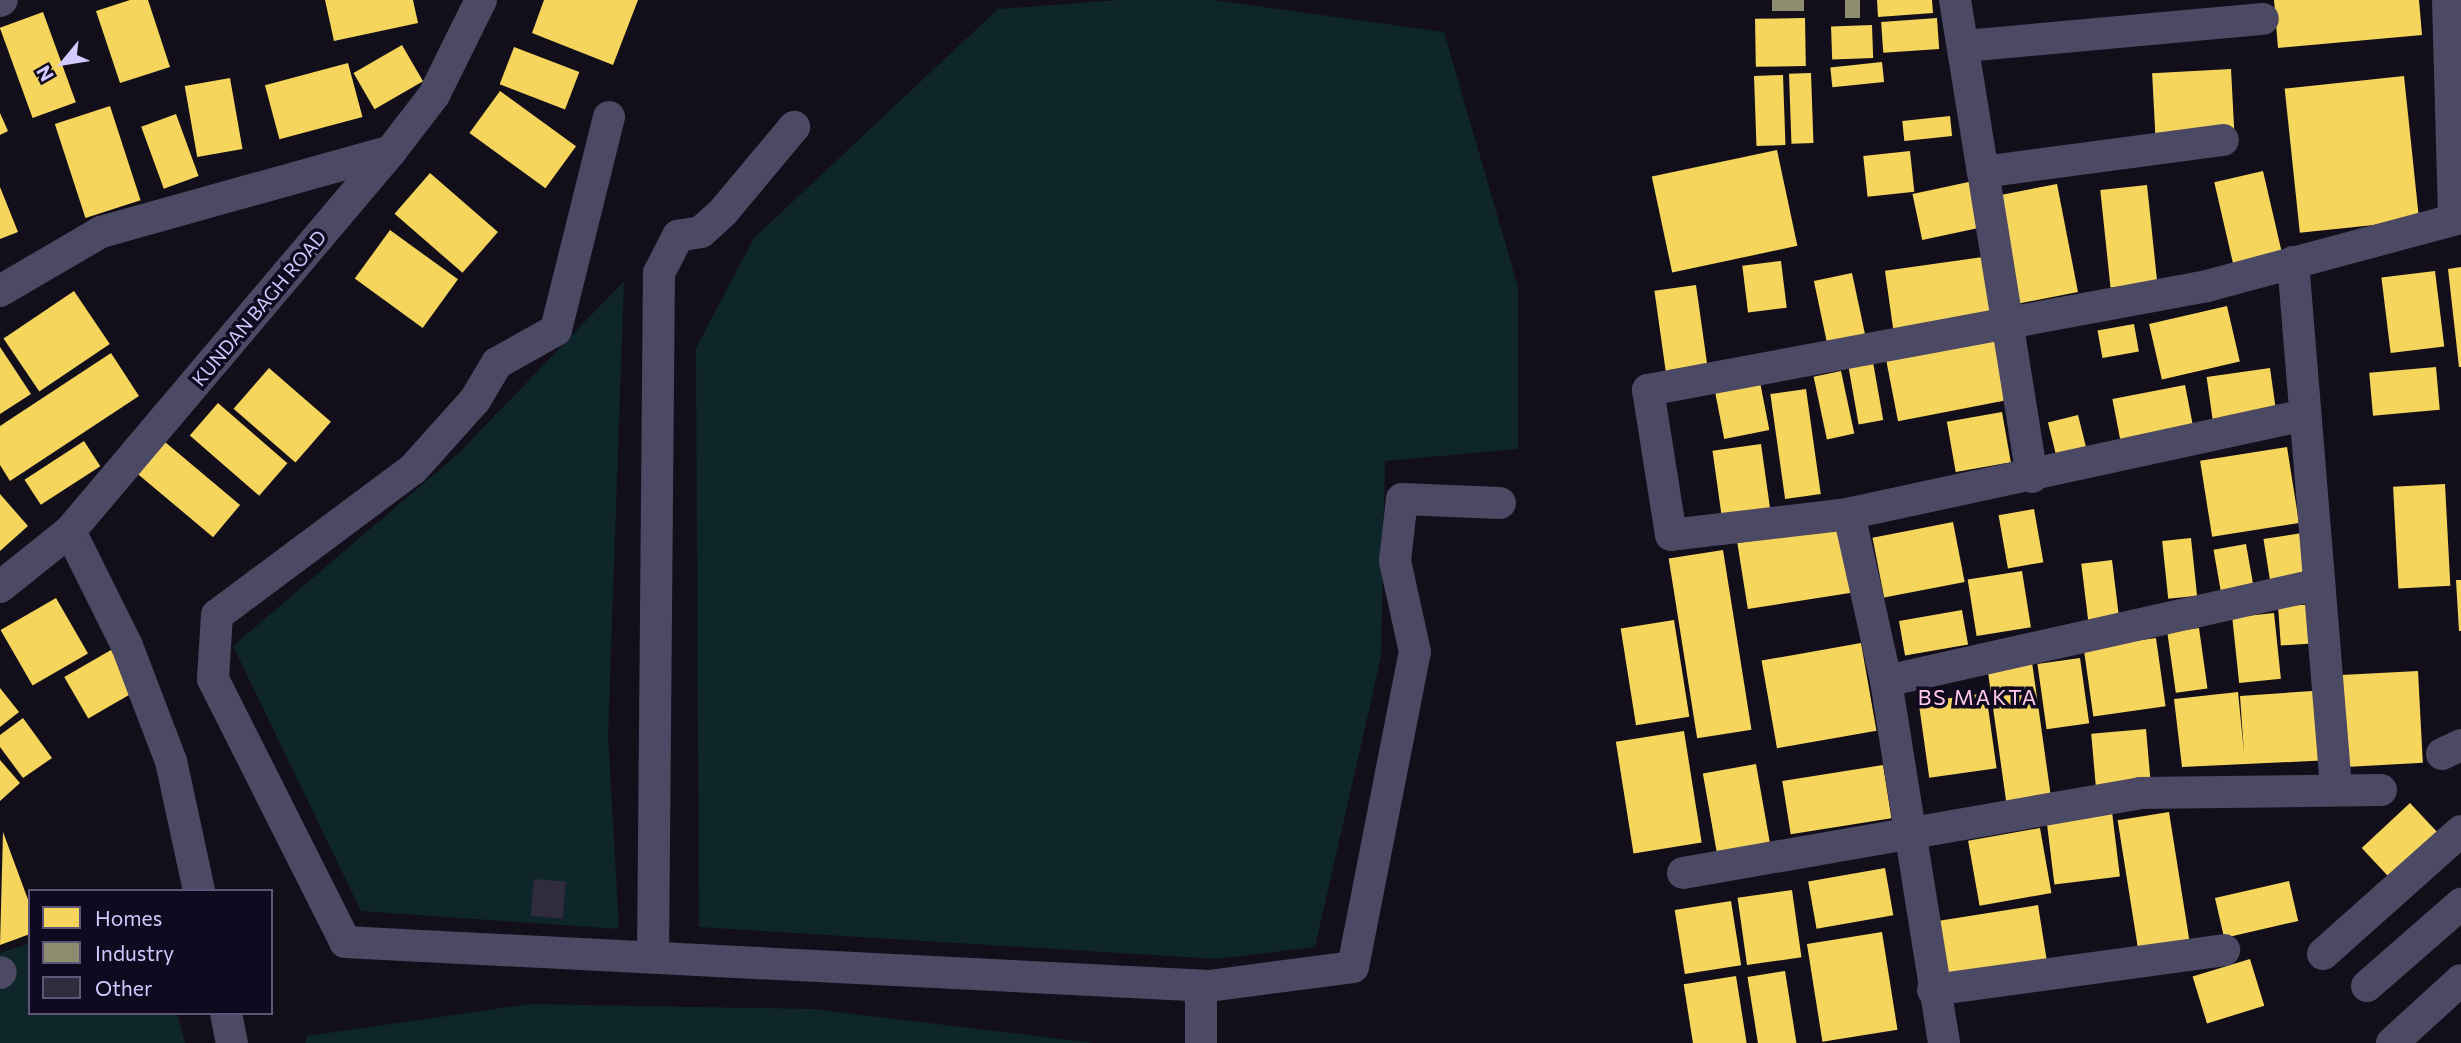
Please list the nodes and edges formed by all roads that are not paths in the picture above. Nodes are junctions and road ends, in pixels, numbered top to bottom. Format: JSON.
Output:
{"nodes":[{"id":1,"x":481,"y":0,"type":"edge"},
{"id":2,"x":1955,"y":0,"type":"edge"},
{"id":3,"x":2448,"y":0,"type":"edge"},
{"id":4,"x":2263,"y":19,"type":"dead end"},
{"id":5,"x":1965,"y":46,"type":"junction"},
{"id":6,"x":609,"y":117,"type":"dead end"},
{"id":7,"x":794,"y":127,"type":"dead end"},
{"id":8,"x":2223,"y":140,"type":"dead end"},
{"id":9,"x":391,"y":150,"type":"junction"},
{"id":10,"x":1983,"y":172,"type":"junction"},
{"id":11,"x":2457,"y":218,"type":"edge"},
{"id":12,"x":2293,"y":262,"type":"junction"},
{"id":13,"x":0,"y":291,"type":"edge"},
{"id":14,"x":2009,"y":327,"type":"junction"},
{"id":15,"x":2305,"y":415,"type":"junction"},
{"id":16,"x":2032,"y":477,"type":"junction"},
{"id":17,"x":1500,"y":503,"type":"dead end"},
{"id":18,"x":1849,"y":513,"type":"junction"},
{"id":19,"x":70,"y":531,"type":"junction"},
{"id":20,"x":2319,"y":584,"type":"junction"},
{"id":21,"x":0,"y":587,"type":"edge"},
{"id":22,"x":1886,"y":681,"type":"junction"},
{"id":23,"x":2336,"y":787,"type":"junction"},
{"id":24,"x":2381,"y":790,"type":"dead end"},
{"id":25,"x":2461,"y":831,"type":"edge"},
{"id":26,"x":1910,"y":838,"type":"junction"},
{"id":27,"x":1683,"y":873,"type":"dead end"},
{"id":28,"x":199,"y":889,"type":"edge"},
{"id":29,"x":2461,"y":904,"type":"edge"},
{"id":30,"x":2224,"y":950,"type":"dead end"},
{"id":31,"x":2323,"y":954,"type":"dead end"},
{"id":32,"x":653,"y":956,"type":"junction"},
{"id":33,"x":2461,"y":980,"type":"edge"},
{"id":34,"x":1201,"y":986,"type":"junction"},
{"id":35,"x":2367,"y":986,"type":"dead end"},
{"id":36,"x":1933,"y":990,"type":"junction"},
{"id":37,"x":226,"y":1015,"type":"edge"},
{"id":38,"x":232,"y":1043,"type":"edge"},
{"id":39,"x":1201,"y":1043,"type":"edge"},
{"id":40,"x":1944,"y":1043,"type":"edge"},
{"id":41,"x":2392,"y":1043,"type":"edge"}],
"edges":[{"from":1,"to":9,"type":"street","name":"KUNDAN BAGH ROAD"},
{"from":2,"to":5,"type":"street"},
{"from":3,"to":11,"type":"street"},
{"from":4,"to":5,"type":"street"},
{"from":5,"to":10,"type":"street"},
{"from":6,"to":32,"type":"street"},
{"from":7,"to":32,"type":"street"},
{"from":8,"to":10,"type":"street"},
{"from":9,"to":13,"type":"street"},
{"from":9,"to":19,"type":"street","name":"KUNDAN BAGH ROAD"},
{"from":10,"to":14,"type":"street"},
{"from":11,"to":12,"type":"street"},
{"from":12,"to":14,"type":"street"},
{"from":12,"to":15,"type":"street"},
{"from":14,"to":16,"type":"street"},
{"from":14,"to":18,"type":"street"},
{"from":15,"to":16,"type":"street"},
{"from":15,"to":20,"type":"street"},
{"from":16,"to":18,"type":"street"},
{"from":17,"to":34,"type":"street"},
{"from":18,"to":22,"type":"street"},
{"from":19,"to":21,"type":"street","name":"KUNDAN BAGH ROAD"},
{"from":19,"to":28,"type":"street"},
{"from":20,"to":22,"type":"street"},
{"from":20,"to":23,"type":"street"},
{"from":22,"to":26,"type":"street"},
{"from":23,"to":24,"type":"street"},
{"from":23,"to":26,"type":"street"},
{"from":25,"to":31,"type":"street"},
{"from":26,"to":27,"type":"street"},
{"from":26,"to":36,"type":"street"},
{"from":29,"to":35,"type":"street"},
{"from":30,"to":36,"type":"street"},
{"from":32,"to":34,"type":"street"},
{"from":33,"to":41,"type":"street"},
{"from":34,"to":39,"type":"street"},
{"from":36,"to":40,"type":"street"},
{"from":37,"to":38,"type":"street"}]}
